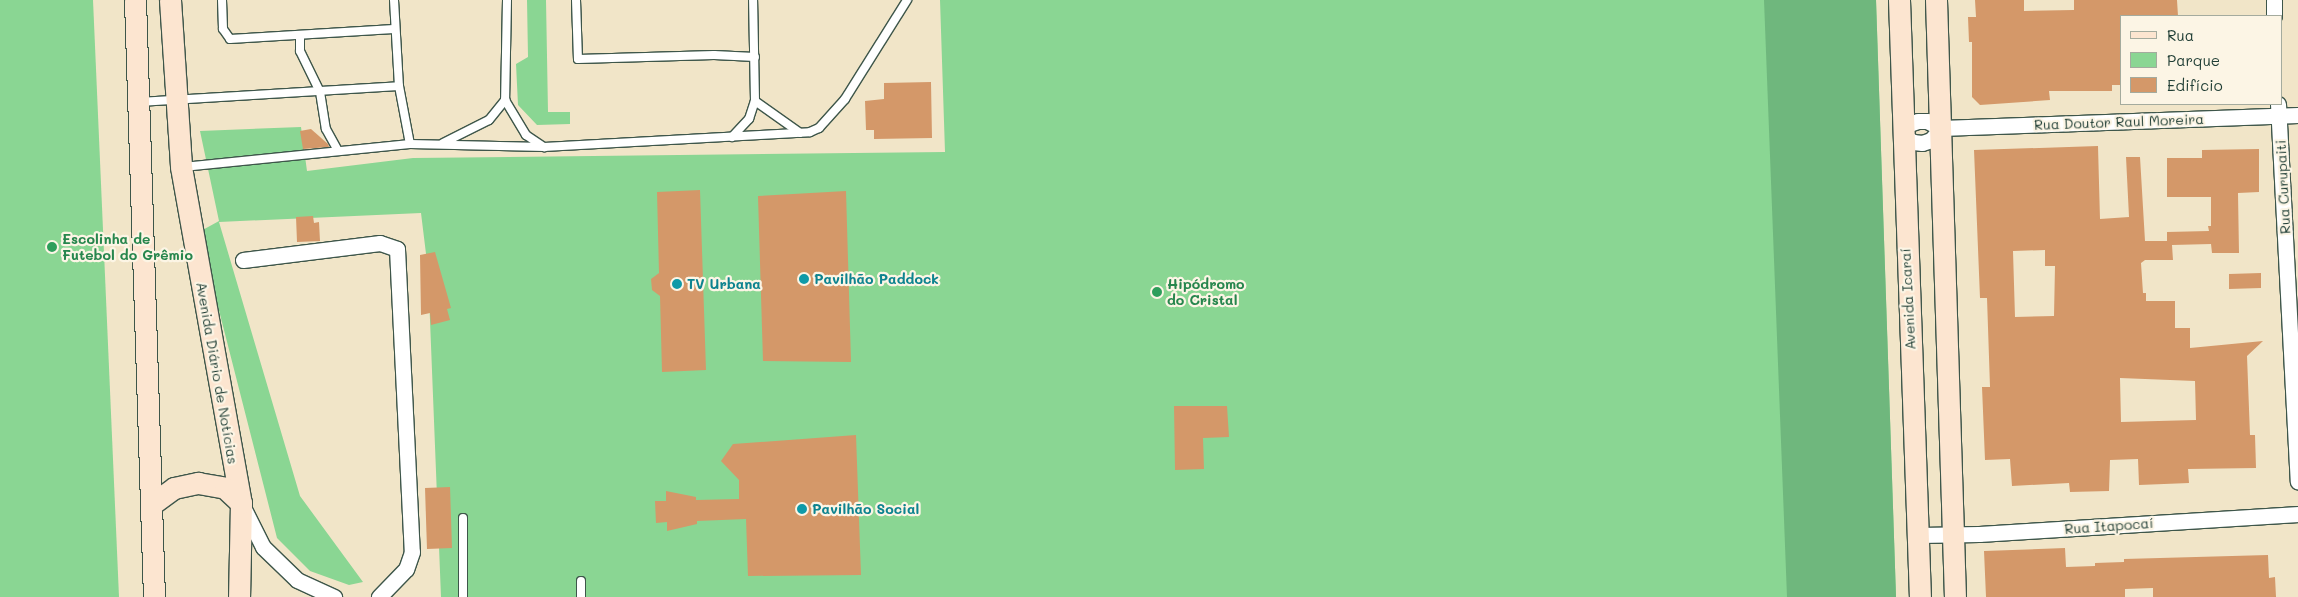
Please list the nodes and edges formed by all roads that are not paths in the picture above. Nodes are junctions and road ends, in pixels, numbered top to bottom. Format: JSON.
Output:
{"nodes":[{"id":1,"x":135,"y":0,"type":"edge"},
{"id":2,"x":170,"y":0,"type":"edge"},
{"id":3,"x":222,"y":0,"type":"edge"},
{"id":4,"x":394,"y":0,"type":"edge"},
{"id":5,"x":507,"y":0,"type":"edge"},
{"id":6,"x":576,"y":0,"type":"edge"},
{"id":7,"x":753,"y":0,"type":"edge"},
{"id":8,"x":907,"y":0,"type":"edge"},
{"id":9,"x":1898,"y":0,"type":"edge"},
{"id":10,"x":1936,"y":0,"type":"edge"},
{"id":11,"x":2274,"y":0,"type":"edge"},
{"id":12,"x":2274,"y":15,"type":"edge"},
{"id":13,"x":394,"y":29,"type":"junction"},
{"id":14,"x":300,"y":35,"type":"junction"},
{"id":15,"x":755,"y":57,"type":"junction"},
{"id":16,"x":399,"y":86,"type":"junction"},
{"id":17,"x":320,"y":92,"type":"junction"},
{"id":18,"x":505,"y":100,"type":"junction"},
{"id":19,"x":176,"y":101,"type":"junction"},
{"id":20,"x":755,"y":101,"type":"junction"},
{"id":21,"x":138,"y":102,"type":"junction"},
{"id":22,"x":2279,"y":110,"type":"edge"},
{"id":23,"x":2298,"y":115,"type":"edge"},
{"id":24,"x":1940,"y":128,"type":"junction"},
{"id":25,"x":800,"y":133,"type":"junction"},
{"id":26,"x":1901,"y":134,"type":"junction"},
{"id":27,"x":732,"y":137,"type":"junction"},
{"id":28,"x":410,"y":144,"type":"junction"},
{"id":29,"x":439,"y":144,"type":"junction"},
{"id":30,"x":544,"y":147,"type":"junction"},
{"id":31,"x":338,"y":151,"type":"junction"},
{"id":32,"x":181,"y":167,"type":"junction"},
{"id":33,"x":243,"y":260,"type":"dead end"},
{"id":34,"x":2298,"y":481,"type":"edge"},
{"id":35,"x":240,"y":503,"type":"junction"},
{"id":36,"x":152,"y":504,"type":"junction"},
{"id":37,"x":2298,"y":514,"type":"edge"},
{"id":38,"x":463,"y":518,"type":"dead end"},
{"id":39,"x":1919,"y":535,"type":"junction"},
{"id":40,"x":1954,"y":535,"type":"junction"},
{"id":41,"x":581,"y":581,"type":"dead end"},
{"id":42,"x":156,"y":594,"type":"edge"},
{"id":43,"x":240,"y":597,"type":"edge"},
{"id":44,"x":334,"y":597,"type":"edge"},
{"id":45,"x":380,"y":597,"type":"edge"},
{"id":46,"x":463,"y":597,"type":"edge"},
{"id":47,"x":582,"y":597,"type":"edge"},
{"id":48,"x":1920,"y":597,"type":"edge"},
{"id":49,"x":1955,"y":597,"type":"edge"}],
"edges":[{"from":1,"to":21,"type":"main road"},
{"from":2,"to":19,"type":"main road","name":"Avenida Diário de Notícias"},
{"from":3,"to":14,"type":"lane"},
{"from":4,"to":13,"type":"lane"},
{"from":5,"to":18,"type":"lane"},
{"from":6,"to":15,"type":"lane"},
{"from":7,"to":15,"type":"lane"},
{"from":8,"to":25,"type":"lane"},
{"from":9,"to":26,"type":"main road","name":"Avenida Icaraí"},
{"from":10,"to":24,"type":"main road"},
{"from":11,"to":12,"type":"street"},
{"from":13,"to":14,"type":"lane"},
{"from":13,"to":16,"type":"lane"},
{"from":14,"to":17,"type":"lane"},
{"from":15,"to":20,"type":"lane"},
{"from":16,"to":17,"type":"lane"},
{"from":16,"to":28,"type":"lane"},
{"from":17,"to":19,"type":"lane"},
{"from":17,"to":31,"type":"lane"},
{"from":18,"to":29,"type":"lane"},
{"from":18,"to":30,"type":"lane"},
{"from":19,"to":21,"type":"lane"},
{"from":19,"to":32,"type":"main road","name":"Avenida Diário de Notícias"},
{"from":20,"to":25,"type":"lane"},
{"from":20,"to":27,"type":"lane"},
{"from":21,"to":36,"type":"main road"},
{"from":22,"to":23,"type":"street","name":"Rua Doutor Raul Moreira"},
{"from":22,"to":24,"type":"street","name":"Rua Doutor Raul Moreira"},
{"from":22,"to":34,"type":"street","name":"Rua Curupaiti"},
{"from":24,"to":26,"type":"street","name":"Rua Doutor Raul Moreira"},
{"from":24,"to":26,"type":"street"},
{"from":24,"to":40,"type":"main road"},
{"from":25,"to":27,"type":"lane"},
{"from":26,"to":39,"type":"main road","name":"Avenida Icaraí"},
{"from":27,"to":30,"type":"lane"},
{"from":28,"to":29,"type":"lane"},
{"from":28,"to":31,"type":"lane"},
{"from":29,"to":30,"type":"lane"},
{"from":31,"to":32,"type":"lane"},
{"from":32,"to":35,"type":"main road","name":"Avenida Diário de Notícias"},
{"from":33,"to":45,"type":"street"},
{"from":35,"to":36,"type":"main road"},
{"from":35,"to":43,"type":"main road","name":"Avenida Diário de Notícias"},
{"from":35,"to":44,"type":"street"},
{"from":36,"to":42,"type":"main road"},
{"from":37,"to":40,"type":"street","name":"Rua Itapocaí"},
{"from":38,"to":46,"type":"lane"},
{"from":39,"to":40,"type":"street","name":"Rua Itapocaí"},
{"from":39,"to":48,"type":"main road","name":"Avenida Icaraí"},
{"from":40,"to":49,"type":"main road"},
{"from":41,"to":47,"type":"lane"}]}
